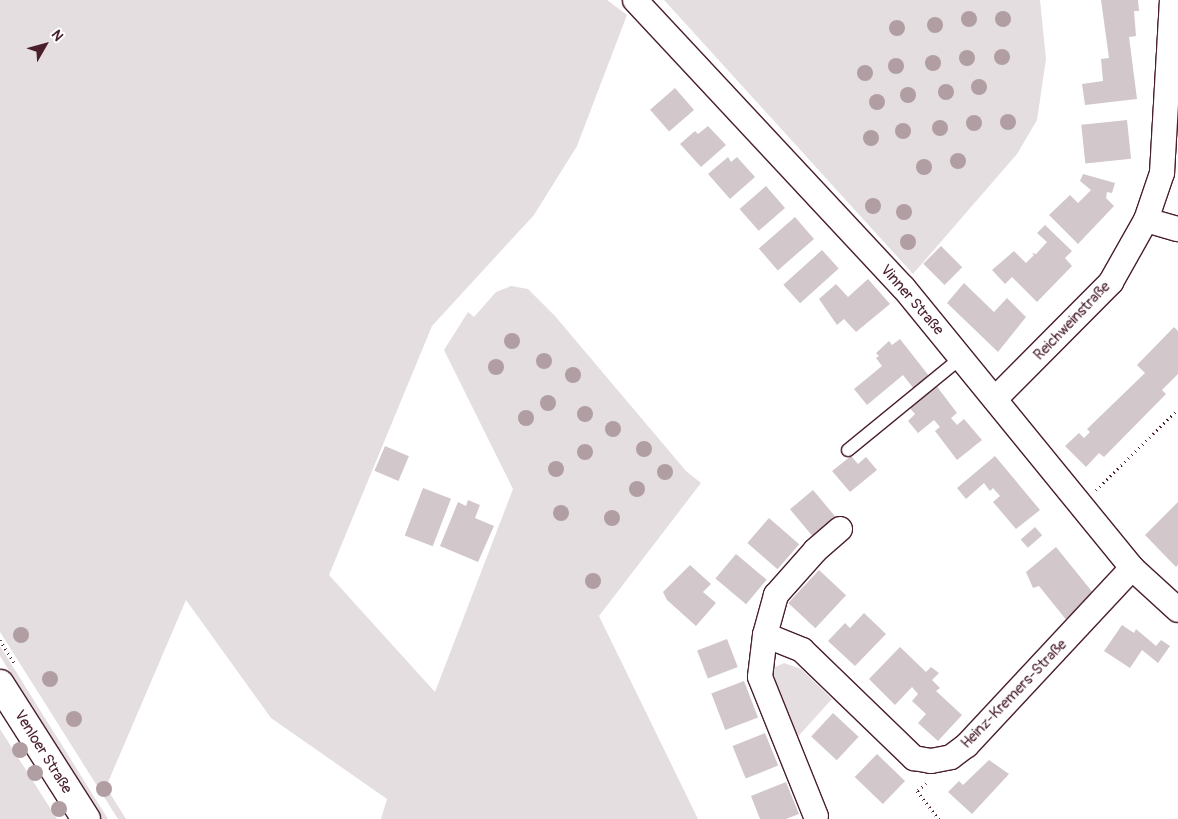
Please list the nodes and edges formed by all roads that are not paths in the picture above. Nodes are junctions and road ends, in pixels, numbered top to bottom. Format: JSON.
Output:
{"nodes":[{"id":1,"x":635,"y":0,"type":"edge"},
{"id":2,"x":1172,"y":0,"type":"edge"},
{"id":3,"x":1146,"y":220,"type":"junction"},
{"id":4,"x":1178,"y":229,"type":"edge"},
{"id":5,"x":961,"y":358,"type":"junction"},
{"id":6,"x":995,"y":399,"type":"junction"},
{"id":7,"x":848,"y":450,"type":"dead end"},
{"id":8,"x":840,"y":529,"type":"dead end"},
{"id":9,"x":1132,"y":568,"type":"junction"},
{"id":10,"x":1178,"y":610,"type":"edge"},
{"id":11,"x":764,"y":635,"type":"junction"},
{"id":12,"x":0,"y":684,"type":"edge"},
{"id":13,"x":816,"y":816,"type":"dead end"},
{"id":14,"x":86,"y":819,"type":"edge"}],
"edges":[{"from":1,"to":5,"type":"street","name":"Vinner Straße"},
{"from":2,"to":3,"type":"street","name":"Reichweinstraße"},
{"from":3,"to":4,"type":"street"},
{"from":3,"to":6,"type":"street","name":"Reichweinstraße"},
{"from":5,"to":6,"type":"street","name":"Vinner Straße"},
{"from":5,"to":7,"type":"lane"},
{"from":6,"to":9,"type":"street","name":"Vinner Straße"},
{"from":8,"to":11,"type":"street"},
{"from":9,"to":10,"type":"street","name":"Vinner Straße"},
{"from":9,"to":11,"type":"street","name":"Heinz-Kremers-Straße"},
{"from":11,"to":13,"type":"street"},
{"from":12,"to":14,"type":"main road","name":"Venloer Straße"}]}
